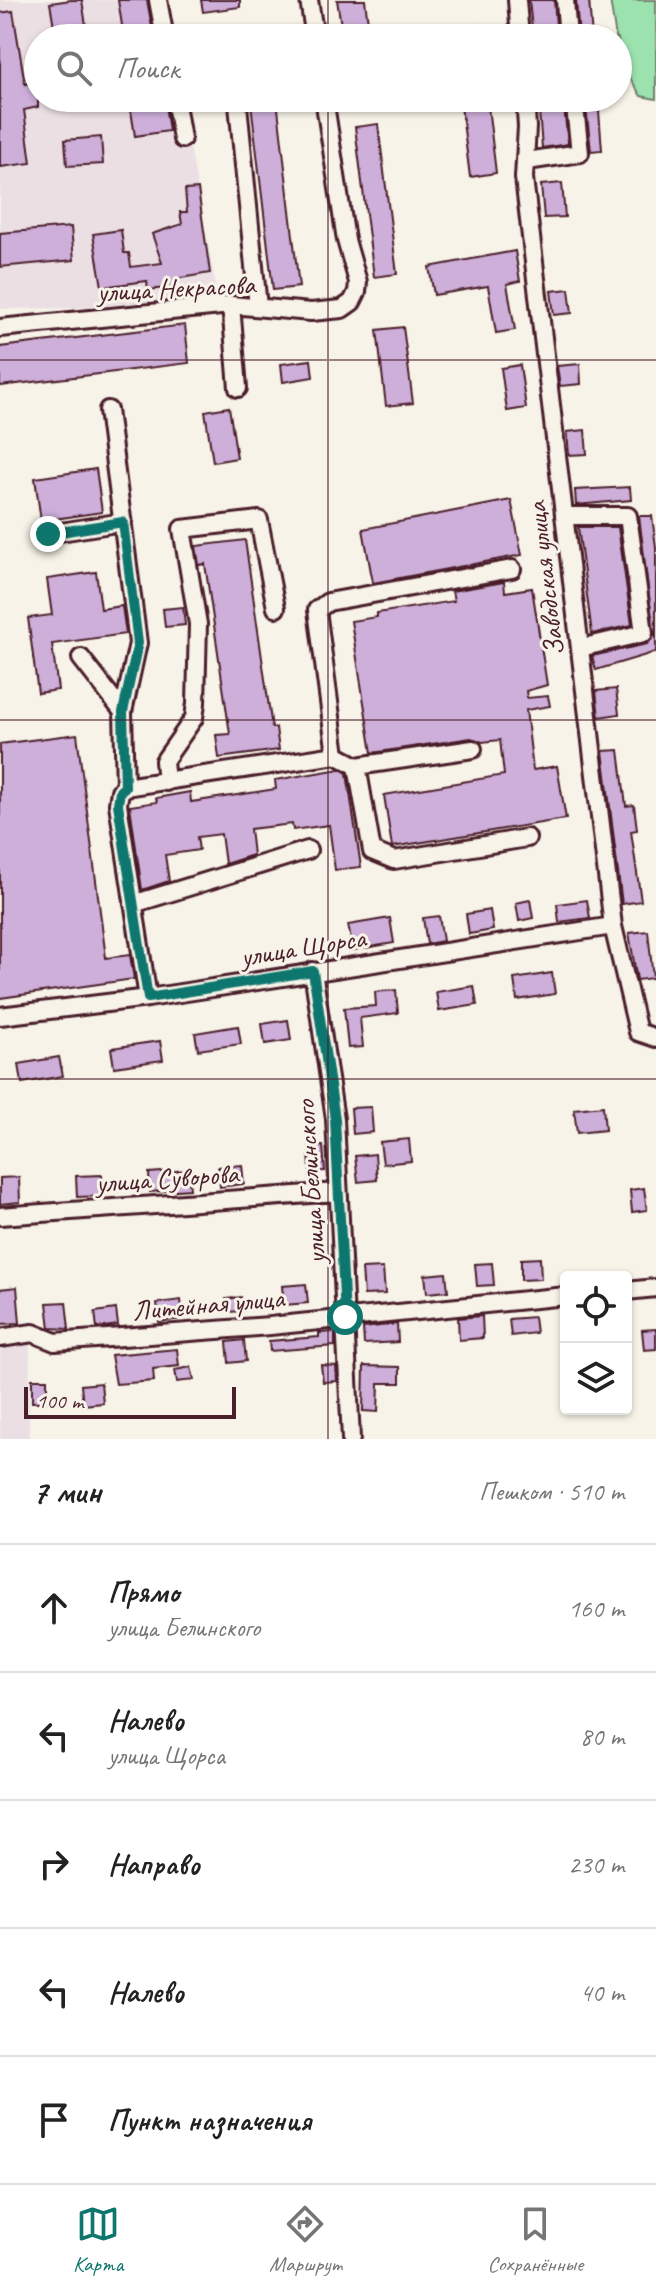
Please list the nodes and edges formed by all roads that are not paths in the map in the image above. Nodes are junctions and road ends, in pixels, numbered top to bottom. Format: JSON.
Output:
{"nodes":[{"id":1,"x":158,"y":0,"type":"edge"},
{"id":2,"x":309,"y":0,"type":"edge"},
{"id":3,"x":517,"y":0,"type":"edge"},
{"id":4,"x":565,"y":0,"type":"edge"},
{"id":5,"x":162,"y":24,"type":"edge"},
{"id":6,"x":313,"y":24,"type":"edge"},
{"id":7,"x":519,"y":24,"type":"edge"},
{"id":8,"x":567,"y":24,"type":"edge"},
{"id":9,"x":177,"y":112,"type":"edge"},
{"id":10,"x":239,"y":112,"type":"edge"},
{"id":11,"x":326,"y":112,"type":"edge"},
{"id":12,"x":525,"y":112,"type":"edge"},
{"id":13,"x":576,"y":112,"type":"edge"},
{"id":14,"x":182,"y":139,"type":"dead end"},
{"id":15,"x":527,"y":161,"type":"junction"},
{"id":16,"x":231,"y":305,"type":"junction"},
{"id":17,"x":258,"y":307,"type":"junction"},
{"id":18,"x":0,"y":328,"type":"edge"},
{"id":19,"x":238,"y":388,"type":"dead end"},
{"id":20,"x":108,"y":410,"type":"dead end"},
{"id":21,"x":564,"y":516,"type":"junction"},
{"id":22,"x":123,"y":522,"type":"junction"},
{"id":23,"x":48,"y":534,"type":"dead end"},
{"id":24,"x":512,"y":569,"type":"dead end"},
{"id":25,"x":276,"y":608,"type":"dead end"},
{"id":26,"x":580,"y":648,"type":"junction"},
{"id":27,"x":81,"y":658,"type":"dead end"},
{"id":28,"x":123,"y":712,"type":"junction"},
{"id":29,"x":473,"y":749,"type":"dead end"},
{"id":30,"x":336,"y":755,"type":"junction"},
{"id":31,"x":357,"y":766,"type":"junction"},
{"id":32,"x":166,"y":782,"type":"junction"},
{"id":33,"x":125,"y":787,"type":"junction"},
{"id":34,"x":527,"y":838,"type":"dead end"},
{"id":35,"x":308,"y":850,"type":"dead end"},
{"id":36,"x":133,"y":904,"type":"junction"},
{"id":37,"x":613,"y":926,"type":"junction"},
{"id":38,"x":313,"y":971,"type":"junction"},
{"id":39,"x":148,"y":998,"type":"junction"},
{"id":40,"x":0,"y":1016,"type":"edge"},
{"id":41,"x":656,"y":1038,"type":"edge"},
{"id":42,"x":338,"y":1192,"type":"junction"},
{"id":43,"x":0,"y":1216,"type":"edge"},
{"id":44,"x":656,"y":1288,"type":"edge"},
{"id":45,"x":632,"y":1290,"type":"edge"},
{"id":46,"x":560,"y":1297,"type":"edge"},
{"id":47,"x":345,"y":1317,"type":"junction"},
{"id":48,"x":0,"y":1338,"type":"edge"},
{"id":49,"x":351,"y":1439,"type":"edge"}],
"edges":[{"from":1,"to":5,"type":"street"},
{"from":2,"to":6,"type":"street"},
{"from":3,"to":7,"type":"street"},
{"from":4,"to":8,"type":"street"},
{"from":9,"to":14,"type":"street"},
{"from":10,"to":17,"type":"street"},
{"from":11,"to":17,"type":"street","name":"улица Некрасова"},
{"from":12,"to":15,"type":"street","name":"Заводская улица"},
{"from":13,"to":15,"type":"street"},
{"from":15,"to":21,"type":"street","name":"Заводская улица"},
{"from":16,"to":17,"type":"street","name":"улица Некрасова"},
{"from":16,"to":18,"type":"street","name":"улица Некрасова"},
{"from":16,"to":19,"type":"street"},
{"from":20,"to":22,"type":"street"},
{"from":21,"to":26,"type":"street","name":"Заводская улица"},
{"from":21,"to":26,"type":"street"},
{"from":22,"to":23,"type":"street"},
{"from":22,"to":28,"type":"street"},
{"from":24,"to":30,"type":"street"},
{"from":25,"to":32,"type":"street"},
{"from":26,"to":37,"type":"street","name":"Заводская улица"},
{"from":27,"to":28,"type":"street"},
{"from":28,"to":33,"type":"street"},
{"from":29,"to":31,"type":"street"},
{"from":30,"to":31,"type":"street"},
{"from":30,"to":32,"type":"street"},
{"from":31,"to":34,"type":"street"},
{"from":32,"to":33,"type":"street"},
{"from":33,"to":36,"type":"street"},
{"from":35,"to":36,"type":"street"},
{"from":36,"to":39,"type":"street"},
{"from":37,"to":38,"type":"street","name":"улица Щорса"},
{"from":37,"to":41,"type":"street","name":"Заводская улица"},
{"from":38,"to":39,"type":"street","name":"улица Щорса"},
{"from":38,"to":42,"type":"street","name":"улица Белинского"},
{"from":39,"to":40,"type":"street","name":"улица Щорса"},
{"from":42,"to":43,"type":"street","name":"улица Суворова"},
{"from":42,"to":47,"type":"street","name":"улица Белинского"},
{"from":44,"to":45,"type":"street"},
{"from":46,"to":47,"type":"street","name":"Литейная улица"},
{"from":47,"to":48,"type":"street","name":"Литейная улица"},
{"from":47,"to":49,"type":"street","name":"улица Белинского"}]}
